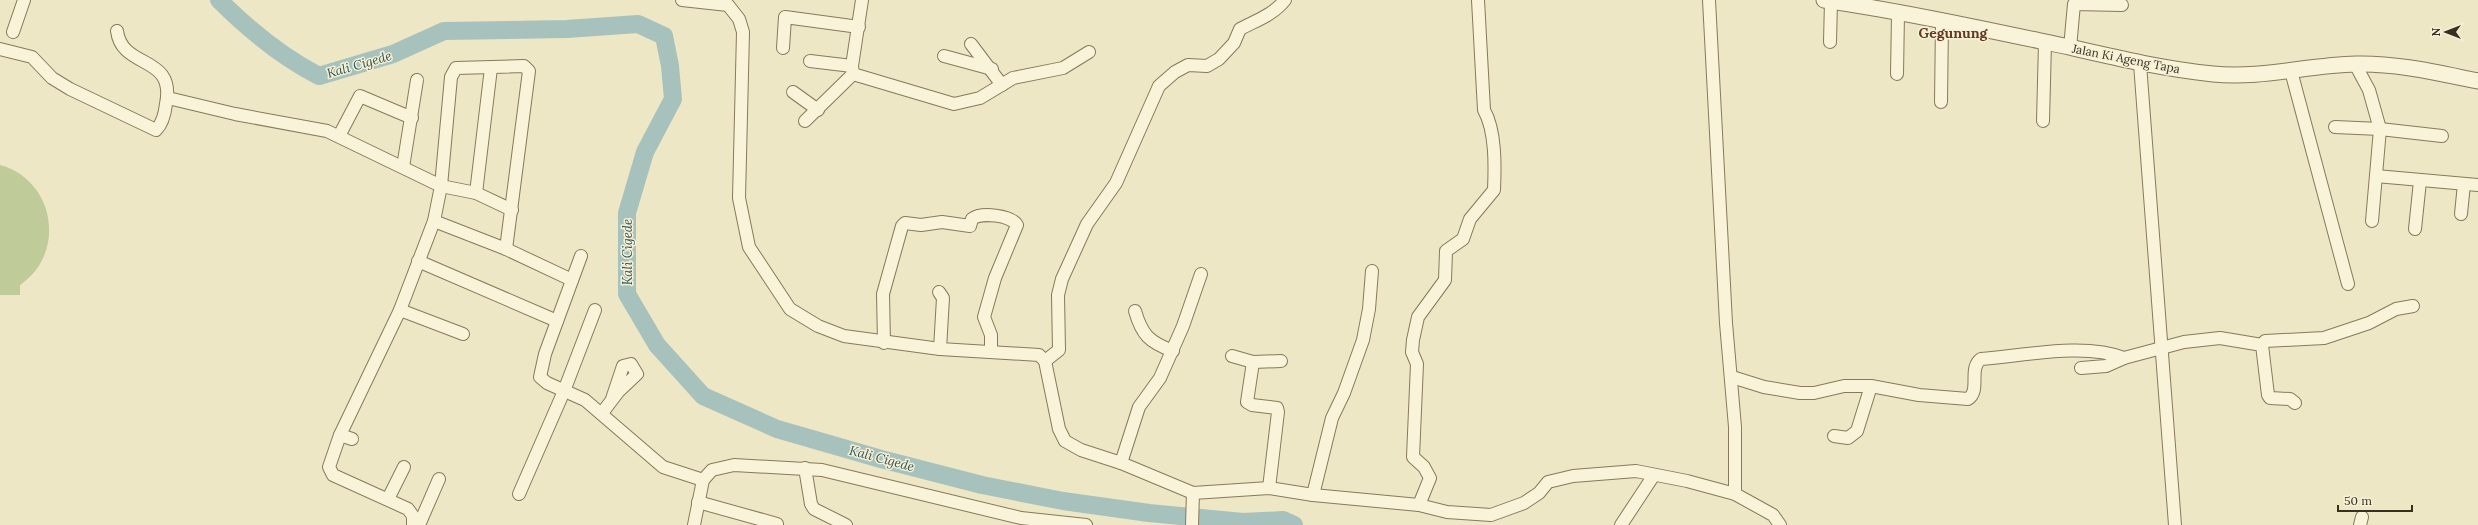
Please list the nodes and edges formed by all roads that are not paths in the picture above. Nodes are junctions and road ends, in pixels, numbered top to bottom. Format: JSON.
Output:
{"nodes":[{"id":1,"x":24,"y":0,"type":"edge"},
{"id":2,"x":682,"y":0,"type":"edge"},
{"id":3,"x":862,"y":0,"type":"edge"},
{"id":4,"x":1285,"y":0,"type":"edge"},
{"id":5,"x":1478,"y":0,"type":"edge"},
{"id":6,"x":1709,"y":0,"type":"edge"},
{"id":7,"x":1828,"y":1,"type":"edge"},
{"id":8,"x":2122,"y":5,"type":"dead end"},
{"id":9,"x":1898,"y":14,"type":"junction"},
{"id":10,"x":1942,"y":22,"type":"junction"},
{"id":11,"x":859,"y":27,"type":"junction"},
{"id":12,"x":117,"y":31,"type":"dead end"},
{"id":13,"x":13,"y":32,"type":"dead end"},
{"id":14,"x":1830,"y":42,"type":"dead end"},
{"id":15,"x":2045,"y":42,"type":"junction"},
{"id":16,"x":972,"y":44,"type":"dead end"},
{"id":17,"x":782,"y":48,"type":"dead end"},
{"id":18,"x":2070,"y":48,"type":"junction"},
{"id":19,"x":0,"y":49,"type":"edge"},
{"id":20,"x":1089,"y":52,"type":"dead end"},
{"id":21,"x":944,"y":56,"type":"dead end"},
{"id":22,"x":810,"y":61,"type":"dead end"},
{"id":23,"x":2140,"y":64,"type":"junction"},
{"id":24,"x":2355,"y":64,"type":"junction"},
{"id":25,"x":491,"y":68,"type":"junction"},
{"id":26,"x":992,"y":69,"type":"junction"},
{"id":27,"x":853,"y":70,"type":"junction"},
{"id":28,"x":2291,"y":71,"type":"junction"},
{"id":29,"x":1897,"y":74,"type":"dead end"},
{"id":30,"x":417,"y":80,"type":"dead end"},
{"id":31,"x":2478,"y":81,"type":"edge"},
{"id":32,"x":1002,"y":85,"type":"junction"},
{"id":33,"x":793,"y":92,"type":"dead end"},
{"id":34,"x":168,"y":98,"type":"junction"},
{"id":35,"x":1941,"y":102,"type":"dead end"},
{"id":36,"x":818,"y":110,"type":"junction"},
{"id":37,"x":412,"y":118,"type":"junction"},
{"id":38,"x":805,"y":121,"type":"dead end"},
{"id":39,"x":2043,"y":121,"type":"dead end"},
{"id":40,"x":2335,"y":127,"type":"dead end"},
{"id":41,"x":2380,"y":129,"type":"junction"},
{"id":42,"x":339,"y":136,"type":"junction"},
{"id":43,"x":2442,"y":136,"type":"dead end"},
{"id":44,"x":403,"y":167,"type":"junction"},
{"id":45,"x":2376,"y":176,"type":"junction"},
{"id":46,"x":2420,"y":181,"type":"junction"},
{"id":47,"x":2464,"y":184,"type":"junction"},
{"id":48,"x":2478,"y":185,"type":"edge"},
{"id":49,"x":441,"y":186,"type":"junction"},
{"id":50,"x":476,"y":193,"type":"junction"},
{"id":51,"x":512,"y":210,"type":"junction"},
{"id":52,"x":2461,"y":214,"type":"dead end"},
{"id":53,"x":434,"y":221,"type":"junction"},
{"id":54,"x":2372,"y":221,"type":"dead end"},
{"id":55,"x":2415,"y":229,"type":"dead end"},
{"id":56,"x":506,"y":249,"type":"junction"},
{"id":57,"x":581,"y":256,"type":"dead end"},
{"id":58,"x":418,"y":261,"type":"junction"},
{"id":59,"x":1372,"y":271,"type":"dead end"},
{"id":60,"x":1201,"y":274,"type":"dead end"},
{"id":61,"x":572,"y":280,"type":"junction"},
{"id":62,"x":2348,"y":284,"type":"dead end"},
{"id":63,"x":939,"y":292,"type":"dead end"},
{"id":64,"x":2413,"y":306,"type":"dead end"},
{"id":65,"x":400,"y":310,"type":"junction"},
{"id":66,"x":595,"y":310,"type":"dead end"},
{"id":67,"x":1135,"y":311,"type":"dead end"},
{"id":68,"x":557,"y":321,"type":"junction"},
{"id":69,"x":463,"y":334,"type":"dead end"},
{"id":70,"x":884,"y":343,"type":"junction"},
{"id":71,"x":2262,"y":345,"type":"junction"},
{"id":72,"x":2164,"y":347,"type":"junction"},
{"id":73,"x":940,"y":349,"type":"junction"},
{"id":74,"x":990,"y":351,"type":"junction"},
{"id":75,"x":1173,"y":351,"type":"junction"},
{"id":76,"x":1232,"y":356,"type":"dead end"},
{"id":77,"x":2124,"y":358,"type":"junction"},
{"id":78,"x":1045,"y":361,"type":"junction"},
{"id":79,"x":1281,"y":361,"type":"dead end"},
{"id":80,"x":1253,"y":362,"type":"junction"},
{"id":81,"x":2082,"y":368,"type":"dead end"},
{"id":82,"x":1732,"y":377,"type":"junction"},
{"id":83,"x":1871,"y":386,"type":"junction"},
{"id":84,"x":564,"y":391,"type":"junction"},
{"id":85,"x":612,"y":399,"type":"dead end"},
{"id":86,"x":2295,"y":403,"type":"dead end"},
{"id":87,"x":602,"y":413,"type":"junction"},
{"id":88,"x":340,"y":435,"type":"junction"},
{"id":89,"x":1834,"y":436,"type":"dead end"},
{"id":90,"x":352,"y":439,"type":"dead end"},
{"id":91,"x":1121,"y":463,"type":"junction"},
{"id":92,"x":404,"y":467,"type":"dead end"},
{"id":93,"x":805,"y":468,"type":"junction"},
{"id":94,"x":1654,"y":474,"type":"junction"},
{"id":95,"x":439,"y":479,"type":"dead end"},
{"id":96,"x":703,"y":480,"type":"junction"},
{"id":97,"x":1269,"y":488,"type":"junction"},
{"id":98,"x":519,"y":494,"type":"dead end"},
{"id":99,"x":1735,"y":494,"type":"junction"},
{"id":100,"x":1313,"y":495,"type":"junction"},
{"id":101,"x":1193,"y":496,"type":"junction"},
{"id":102,"x":388,"y":499,"type":"junction"},
{"id":103,"x":698,"y":502,"type":"junction"},
{"id":104,"x":1419,"y":505,"type":"junction"},
{"id":105,"x":777,"y":524,"type":"dead end"},
{"id":106,"x":413,"y":525,"type":"edge"},
{"id":107,"x":419,"y":525,"type":"edge"},
{"id":108,"x":694,"y":525,"type":"edge"},
{"id":109,"x":846,"y":525,"type":"edge"},
{"id":110,"x":1086,"y":525,"type":"edge"},
{"id":111,"x":1192,"y":525,"type":"edge"},
{"id":112,"x":1621,"y":525,"type":"edge"},
{"id":113,"x":1780,"y":525,"type":"edge"},
{"id":114,"x":2175,"y":525,"type":"edge"}],
"edges":[{"from":1,"to":13,"type":"street"},
{"from":2,"to":70,"type":"street"},
{"from":3,"to":11,"type":"street"},
{"from":4,"to":78,"type":"street"},
{"from":5,"to":104,"type":"street"},
{"from":6,"to":82,"type":"street"},
{"from":7,"to":9,"type":"street","name":"Jalan Ki Ageng Tapa"},
{"from":7,"to":14,"type":"street"},
{"from":8,"to":18,"type":"street"},
{"from":9,"to":10,"type":"street","name":"Jalan Ki Ageng Tapa"},
{"from":9,"to":29,"type":"street"},
{"from":10,"to":15,"type":"street","name":"Jalan Ki Ageng Tapa"},
{"from":10,"to":35,"type":"street"},
{"from":11,"to":17,"type":"street"},
{"from":11,"to":27,"type":"street"},
{"from":12,"to":34,"type":"street"},
{"from":15,"to":18,"type":"street","name":"Jalan Ki Ageng Tapa"},
{"from":15,"to":39,"type":"street"},
{"from":16,"to":26,"type":"street"},
{"from":18,"to":23,"type":"street","name":"Jalan Ki Ageng Tapa"},
{"from":19,"to":34,"type":"street"},
{"from":20,"to":32,"type":"street"},
{"from":21,"to":26,"type":"street"},
{"from":22,"to":27,"type":"street"},
{"from":23,"to":28,"type":"street","name":"Jalan Ki Ageng Tapa"},
{"from":23,"to":72,"type":"street"},
{"from":24,"to":28,"type":"street","name":"Jalan Ki Ageng Tapa"},
{"from":24,"to":31,"type":"street","name":"Jalan Ki Ageng Tapa"},
{"from":24,"to":41,"type":"street"},
{"from":25,"to":49,"type":"street"},
{"from":25,"to":50,"type":"street"},
{"from":25,"to":51,"type":"street"},
{"from":26,"to":32,"type":"street"},
{"from":27,"to":32,"type":"street"},
{"from":27,"to":36,"type":"street"},
{"from":28,"to":62,"type":"street"},
{"from":30,"to":37,"type":"street"},
{"from":33,"to":36,"type":"street"},
{"from":34,"to":42,"type":"street"},
{"from":36,"to":38,"type":"street"},
{"from":37,"to":42,"type":"street"},
{"from":37,"to":44,"type":"street"},
{"from":40,"to":41,"type":"street"},
{"from":41,"to":43,"type":"street"},
{"from":41,"to":45,"type":"street"},
{"from":42,"to":44,"type":"street"},
{"from":44,"to":49,"type":"street"},
{"from":45,"to":46,"type":"street"},
{"from":45,"to":54,"type":"street"},
{"from":46,"to":47,"type":"street"},
{"from":46,"to":55,"type":"street"},
{"from":47,"to":48,"type":"street"},
{"from":47,"to":52,"type":"street"},
{"from":49,"to":50,"type":"street"},
{"from":49,"to":53,"type":"street"},
{"from":50,"to":51,"type":"street"},
{"from":51,"to":56,"type":"street"},
{"from":53,"to":56,"type":"street"},
{"from":53,"to":58,"type":"street"},
{"from":56,"to":61,"type":"street"},
{"from":57,"to":61,"type":"street"},
{"from":58,"to":65,"type":"street"},
{"from":58,"to":68,"type":"street"},
{"from":59,"to":100,"type":"street"},
{"from":60,"to":75,"type":"street"},
{"from":61,"to":68,"type":"street"},
{"from":63,"to":73,"type":"street"},
{"from":64,"to":71,"type":"street"},
{"from":65,"to":69,"type":"street"},
{"from":65,"to":88,"type":"street"},
{"from":66,"to":84,"type":"street"},
{"from":67,"to":75,"type":"street"},
{"from":68,"to":84,"type":"street"},
{"from":70,"to":73,"type":"street"},
{"from":70,"to":74,"type":"street"},
{"from":71,"to":72,"type":"street"},
{"from":71,"to":86,"type":"street"},
{"from":72,"to":77,"type":"street"},
{"from":72,"to":114,"type":"street"},
{"from":73,"to":74,"type":"street"},
{"from":74,"to":78,"type":"street"},
{"from":75,"to":91,"type":"street"},
{"from":76,"to":80,"type":"street"},
{"from":77,"to":81,"type":"street"},
{"from":77,"to":83,"type":"street"},
{"from":78,"to":91,"type":"street"},
{"from":79,"to":80,"type":"street"},
{"from":80,"to":97,"type":"street"},
{"from":82,"to":83,"type":"street"},
{"from":82,"to":99,"type":"street"},
{"from":83,"to":89,"type":"street"},
{"from":84,"to":87,"type":"street"},
{"from":84,"to":98,"type":"street"},
{"from":85,"to":87,"type":"street"},
{"from":87,"to":96,"type":"street"},
{"from":88,"to":90,"type":"street"},
{"from":88,"to":102,"type":"street"},
{"from":91,"to":101,"type":"street"},
{"from":92,"to":102,"type":"street"},
{"from":93,"to":96,"type":"street"},
{"from":93,"to":109,"type":"street"},
{"from":93,"to":110,"type":"street"},
{"from":94,"to":99,"type":"street"},
{"from":94,"to":104,"type":"street"},
{"from":94,"to":112,"type":"street"},
{"from":95,"to":107,"type":"street"},
{"from":96,"to":103,"type":"street"},
{"from":97,"to":100,"type":"street"},
{"from":97,"to":101,"type":"street"},
{"from":99,"to":113,"type":"street"},
{"from":100,"to":104,"type":"street"},
{"from":101,"to":111,"type":"street"},
{"from":102,"to":106,"type":"street"},
{"from":103,"to":105,"type":"street"},
{"from":103,"to":108,"type":"street"}]}
